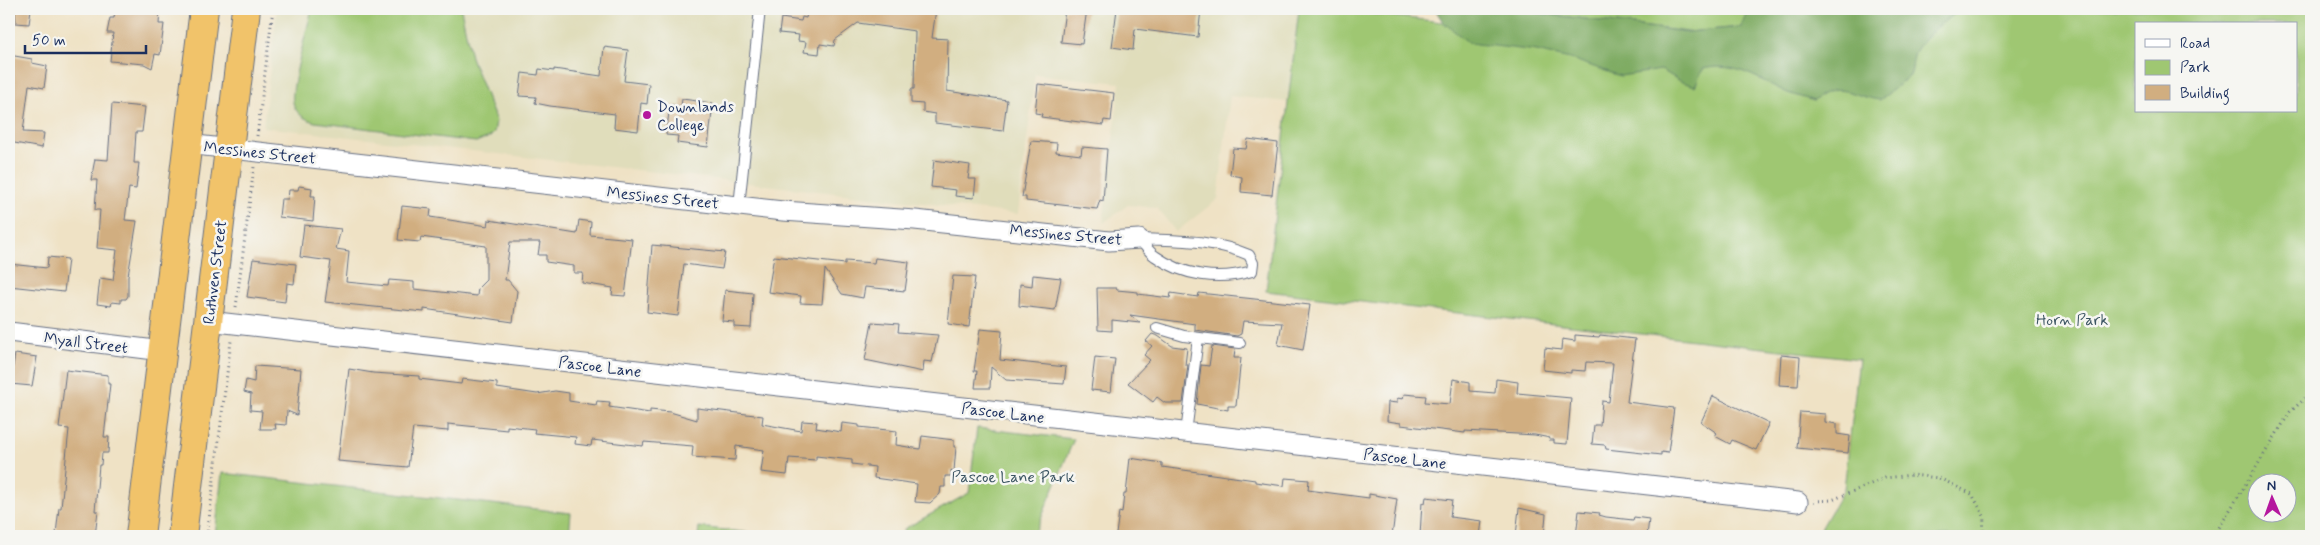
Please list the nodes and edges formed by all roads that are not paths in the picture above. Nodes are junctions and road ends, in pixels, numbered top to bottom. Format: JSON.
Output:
{"nodes":[{"id":1,"x":204,"y":9,"type":"edge"},
{"id":2,"x":246,"y":9,"type":"edge"},
{"id":3,"x":760,"y":9,"type":"edge"},
{"id":4,"x":187,"y":144,"type":"junction"},
{"id":5,"x":228,"y":148,"type":"junction"},
{"id":6,"x":739,"y":206,"type":"junction"},
{"id":7,"x":1139,"y":239,"type":"junction"},
{"id":8,"x":221,"y":323,"type":"junction"},
{"id":9,"x":1157,"y":328,"type":"dead end"},
{"id":10,"x":9,"y":332,"type":"edge"},
{"id":11,"x":1198,"y":338,"type":"junction"},
{"id":12,"x":1240,"y":343,"type":"dead end"},
{"id":13,"x":163,"y":351,"type":"junction"},
{"id":14,"x":1186,"y":432,"type":"junction"},
{"id":15,"x":1798,"y":502,"type":"road end"},
{"id":16,"x":140,"y":536,"type":"edge"},
{"id":17,"x":182,"y":536,"type":"edge"}],
"edges":[{"from":1,"to":4,"type":"highway"},
{"from":2,"to":5,"type":"highway","name":"Ruthven Street"},
{"from":3,"to":6,"type":"lane"},
{"from":4,"to":5,"type":"street","name":"Messines Street"},
{"from":4,"to":13,"type":"highway"},
{"from":5,"to":6,"type":"street","name":"Messines Street"},
{"from":5,"to":8,"type":"highway","name":"Ruthven Street"},
{"from":6,"to":7,"type":"street","name":"Messines Street"},
{"from":7,"to":7,"type":"lane"},
{"from":8,"to":14,"type":"street","name":"Pascoe Lane"},
{"from":8,"to":17,"type":"highway","name":"Ruthven Street"},
{"from":9,"to":11,"type":"lane"},
{"from":10,"to":13,"type":"street","name":"Myall Street"},
{"from":11,"to":12,"type":"lane"},
{"from":11,"to":14,"type":"lane"},
{"from":13,"to":16,"type":"highway"},
{"from":14,"to":15,"type":"street","name":"Pascoe Lane"}]}
